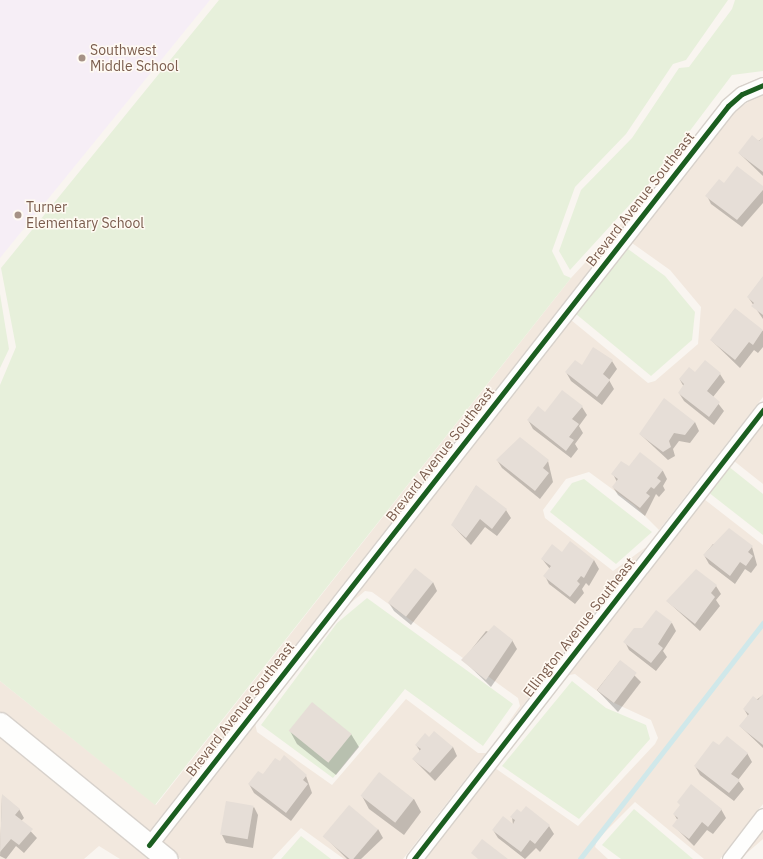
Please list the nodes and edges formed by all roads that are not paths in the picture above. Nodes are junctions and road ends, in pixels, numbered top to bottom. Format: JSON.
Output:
{"nodes":[{"id":1,"x":760,"y":85,"type":"edge"},
{"id":2,"x":763,"y":410,"type":"edge"},
{"id":3,"x":0,"y":723,"type":"edge"},
{"id":4,"x":763,"y":816,"type":"edge"},
{"id":5,"x":149,"y":845,"type":"junction"},
{"id":6,"x":167,"y":859,"type":"edge"},
{"id":7,"x":414,"y":859,"type":"edge"},
{"id":8,"x":730,"y":859,"type":"edge"}],
"edges":[{"from":1,"to":5,"type":"street","name":"Brevard Avenue Southeast"},
{"from":2,"to":7,"type":"street","name":"Ellington Avenue Southeast"},
{"from":3,"to":5,"type":"street"},
{"from":4,"to":8,"type":"street"},
{"from":5,"to":6,"type":"street"}]}
